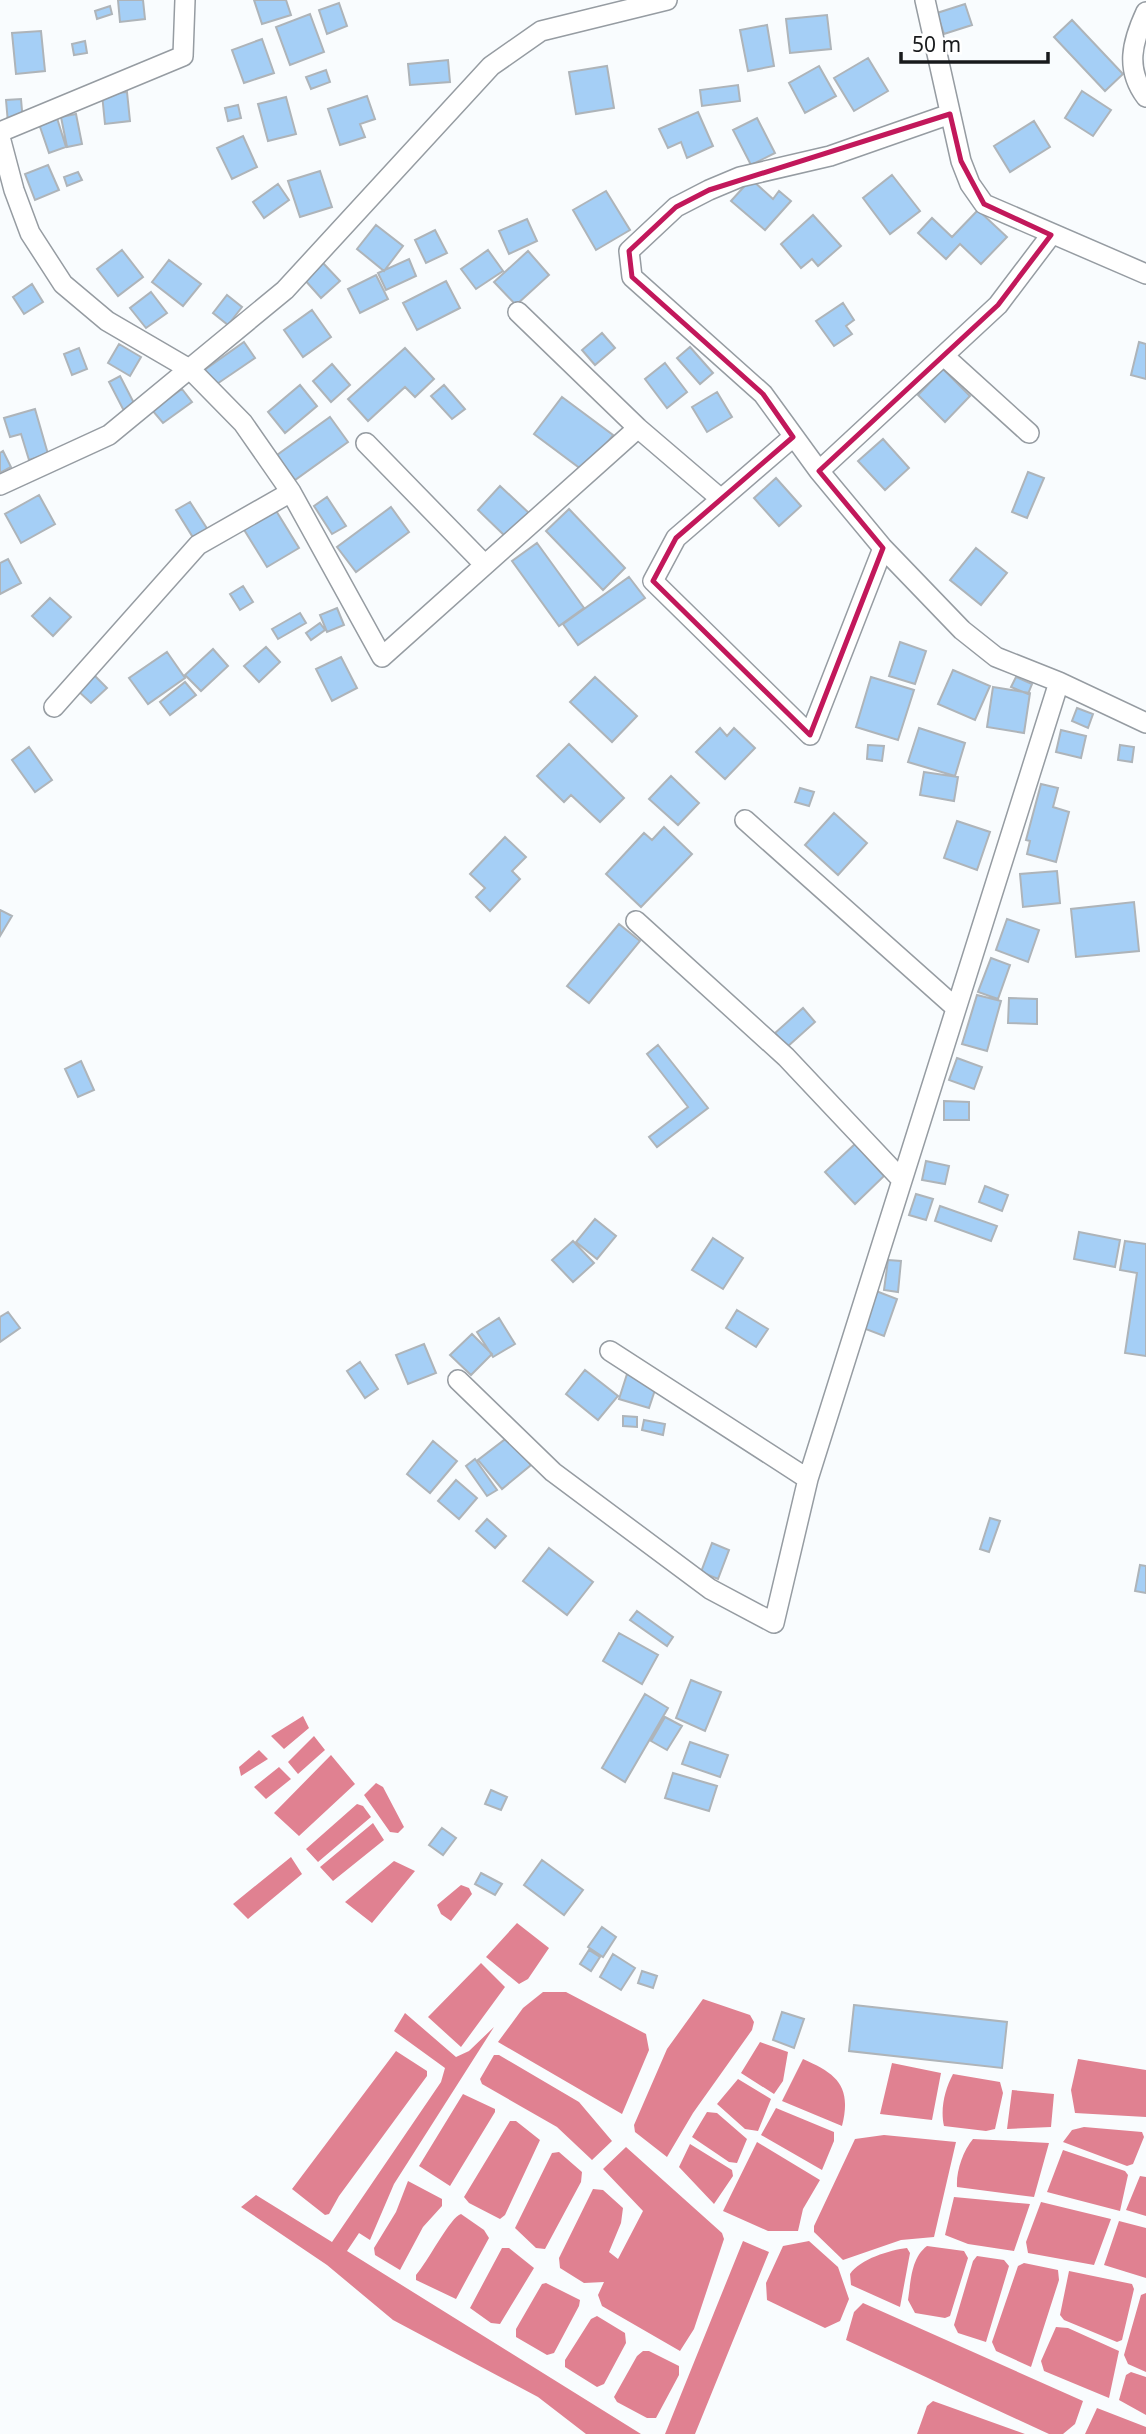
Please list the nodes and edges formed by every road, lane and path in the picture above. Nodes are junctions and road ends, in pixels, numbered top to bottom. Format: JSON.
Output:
{"nodes":[{"id":1,"x":185,"y":0,"type":"edge"},
{"id":2,"x":667,"y":0,"type":"edge"},
{"id":3,"x":925,"y":0,"type":"edge"},
{"id":4,"x":1146,"y":12,"type":"edge"},
{"id":5,"x":1146,"y":97,"type":"edge"},
{"id":6,"x":950,"y":114,"type":"junction"},
{"id":7,"x":0,"y":134,"type":"edge"},
{"id":8,"x":1051,"y":235,"type":"junction"},
{"id":9,"x":1146,"y":274,"type":"edge"},
{"id":10,"x":518,"y":312,"type":"dead end"},
{"id":11,"x":944,"y":356,"type":"junction"},
{"id":12,"x":191,"y":370,"type":"junction"},
{"id":13,"x":638,"y":428,"type":"junction"},
{"id":14,"x":1029,"y":433,"type":"dead end"},
{"id":15,"x":793,"y":437,"type":"junction"},
{"id":16,"x":366,"y":443,"type":"dead end"},
{"id":17,"x":819,"y":471,"type":"junction"},
{"id":18,"x":0,"y":485,"type":"edge"},
{"id":19,"x":290,"y":492,"type":"junction"},
{"id":20,"x":721,"y":499,"type":"junction"},
{"id":21,"x":883,"y":548,"type":"junction"},
{"id":22,"x":485,"y":565,"type":"junction"},
{"id":23,"x":1059,"y":681,"type":"junction"},
{"id":24,"x":54,"y":707,"type":"dead end"},
{"id":25,"x":1146,"y":723,"type":"edge"},
{"id":26,"x":745,"y":820,"type":"dead end"},
{"id":27,"x":636,"y":921,"type":"dead end"},
{"id":28,"x":957,"y":1008,"type":"junction"},
{"id":29,"x":902,"y":1180,"type":"junction"},
{"id":30,"x":610,"y":1351,"type":"dead end"},
{"id":31,"x":458,"y":1380,"type":"dead end"},
{"id":32,"x":808,"y":1479,"type":"junction"}],
"edges":[{"from":1,"to":7,"type":"street"},
{"from":2,"to":12,"type":"street"},
{"from":3,"to":6,"type":"street"},
{"from":4,"to":5,"type":"street"},
{"from":6,"to":8,"type":"street"},
{"from":6,"to":15,"type":"street"},
{"from":7,"to":12,"type":"street"},
{"from":8,"to":9,"type":"street"},
{"from":8,"to":11,"type":"street"},
{"from":10,"to":13,"type":"street"},
{"from":11,"to":14,"type":"street"},
{"from":11,"to":17,"type":"street"},
{"from":12,"to":18,"type":"street"},
{"from":12,"to":19,"type":"street"},
{"from":13,"to":20,"type":"street"},
{"from":13,"to":22,"type":"street"},
{"from":15,"to":17,"type":"street"},
{"from":15,"to":20,"type":"street"},
{"from":16,"to":22,"type":"street"},
{"from":17,"to":21,"type":"street"},
{"from":19,"to":22,"type":"street"},
{"from":19,"to":24,"type":"street"},
{"from":20,"to":21,"type":"street"},
{"from":21,"to":23,"type":"street"},
{"from":23,"to":25,"type":"street"},
{"from":23,"to":28,"type":"street"},
{"from":26,"to":28,"type":"street"},
{"from":27,"to":29,"type":"street"},
{"from":28,"to":29,"type":"street"},
{"from":29,"to":32,"type":"street"},
{"from":30,"to":32,"type":"street"},
{"from":31,"to":32,"type":"street"}]}
